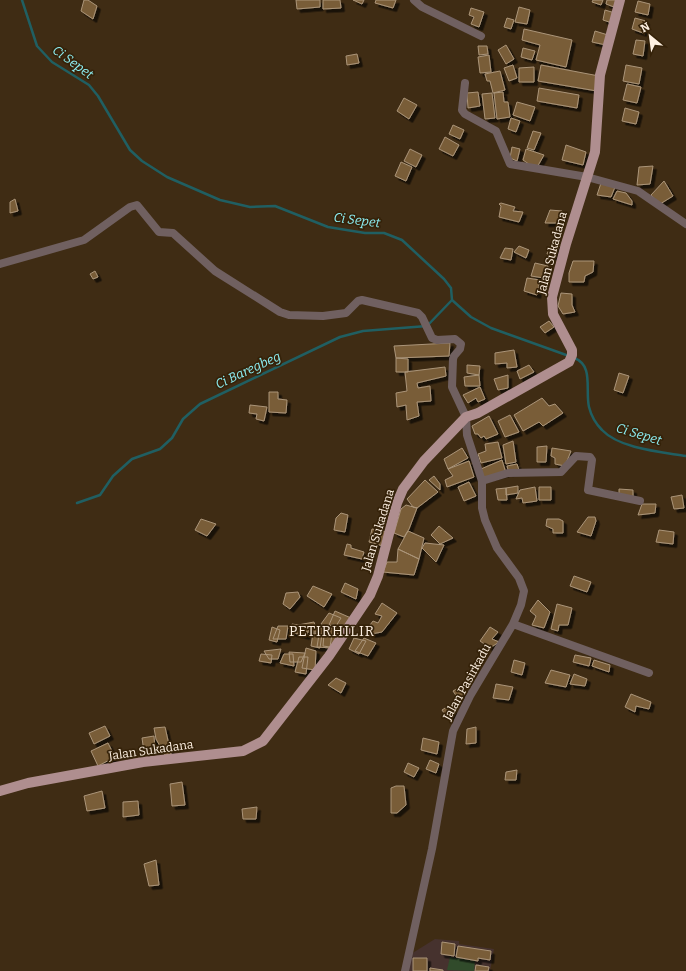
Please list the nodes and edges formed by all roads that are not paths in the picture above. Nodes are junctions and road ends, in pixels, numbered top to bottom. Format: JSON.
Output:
{"nodes":[{"id":1,"x":414,"y":0,"type":"edge"},
{"id":2,"x":620,"y":0,"type":"edge"},
{"id":3,"x":481,"y":36,"type":"dead end"},
{"id":4,"x":465,"y":83,"type":"dead end"},
{"id":5,"x":587,"y":178,"type":"junction"},
{"id":6,"x":686,"y":224,"type":"edge"},
{"id":7,"x":0,"y":264,"type":"edge"},
{"id":8,"x":466,"y":417,"type":"junction"},
{"id":9,"x":482,"y":481,"type":"junction"},
{"id":10,"x":640,"y":501,"type":"dead end"},
{"id":11,"x":513,"y":624,"type":"junction"},
{"id":12,"x":649,"y":673,"type":"dead end"},
{"id":13,"x":0,"y":791,"type":"edge"},
{"id":14,"x":405,"y":971,"type":"edge"}],
"edges":[{"from":1,"to":3,"type":"street"},
{"from":2,"to":5,"type":"main road","name":"Jalan Sukadana"},
{"from":4,"to":5,"type":"street"},
{"from":5,"to":6,"type":"street"},
{"from":5,"to":8,"type":"main road","name":"Jalan Sukadana"},
{"from":7,"to":8,"type":"street","name":"Jalan Pasirkadu"},
{"from":8,"to":9,"type":"street","name":"Jalan Pasirkadu"},
{"from":8,"to":13,"type":"main road","name":"Jalan Sukadana"},
{"from":9,"to":10,"type":"street"},
{"from":9,"to":11,"type":"street","name":"Jalan Pasirkadu"},
{"from":11,"to":12,"type":"street"},
{"from":11,"to":14,"type":"street","name":"Jalan Pasirkadu"}]}
